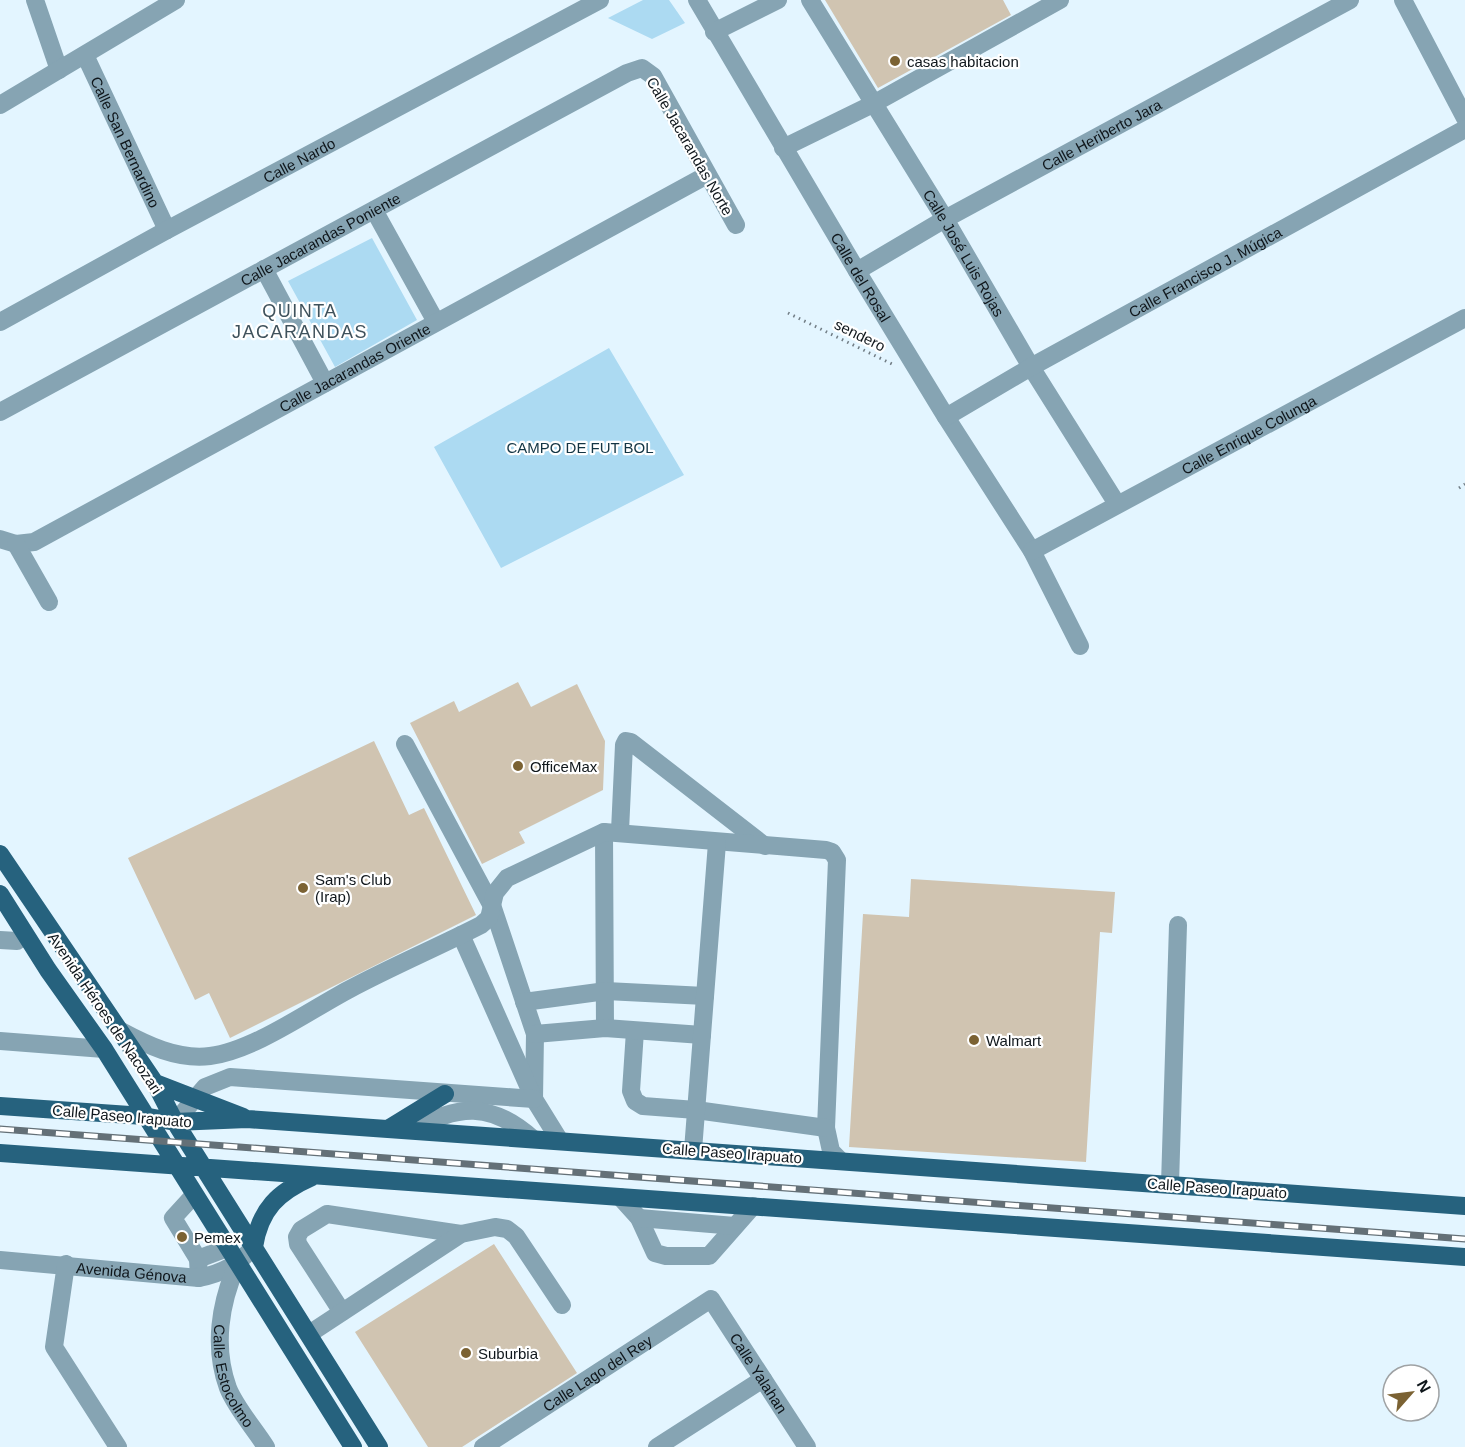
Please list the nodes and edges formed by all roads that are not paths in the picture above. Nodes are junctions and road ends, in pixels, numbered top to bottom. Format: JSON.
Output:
{"nodes":[{"id":1,"x":34,"y":0,"type":"edge"},
{"id":2,"x":176,"y":0,"type":"edge"},
{"id":3,"x":600,"y":0,"type":"edge"},
{"id":4,"x":696,"y":0,"type":"edge"},
{"id":5,"x":778,"y":0,"type":"edge"},
{"id":6,"x":810,"y":0,"type":"edge"},
{"id":7,"x":1060,"y":0,"type":"edge"},
{"id":8,"x":1350,"y":0,"type":"edge"},
{"id":9,"x":1403,"y":0,"type":"edge"},
{"id":10,"x":714,"y":32,"type":"junction"},
{"id":11,"x":85,"y":55,"type":"junction"},
{"id":12,"x":642,"y":68,"type":"joint"},
{"id":13,"x":59,"y":70,"type":"junction"},
{"id":14,"x":873,"y":104,"type":"junction"},
{"id":15,"x":0,"y":105,"type":"edge"},
{"id":16,"x":1465,"y":118,"type":"edge"},
{"id":17,"x":1465,"y":129,"type":"edge"},
{"id":18,"x":783,"y":148,"type":"junction"},
{"id":19,"x":707,"y":175,"type":"junction"},
{"id":20,"x":374,"y":210,"type":"junction"},
{"id":21,"x":945,"y":219,"type":"junction"},
{"id":22,"x":736,"y":225,"type":"dead end"},
{"id":23,"x":167,"y":230,"type":"junction"},
{"id":24,"x":264,"y":269,"type":"junction"},
{"id":25,"x":857,"y":271,"type":"junction"},
{"id":26,"x":1465,"y":318,"type":"edge"},
{"id":27,"x":0,"y":322,"type":"edge"},
{"id":28,"x":436,"y":322,"type":"junction"},
{"id":29,"x":1031,"y":367,"type":"junction"},
{"id":30,"x":325,"y":383,"type":"junction"},
{"id":31,"x":0,"y":412,"type":"edge"},
{"id":32,"x":946,"y":417,"type":"junction"},
{"id":33,"x":1117,"y":504,"type":"junction"},
{"id":34,"x":8,"y":542,"type":"edge"},
{"id":35,"x":1032,"y":551,"type":"junction"},
{"id":36,"x":49,"y":602,"type":"dead end"},
{"id":37,"x":1080,"y":646,"type":"dead end"},
{"id":38,"x":405,"y":744,"type":"dead end"},
{"id":39,"x":612,"y":831,"type":"junction"},
{"id":40,"x":717,"y":843,"type":"junction"},
{"id":41,"x":765,"y":846,"type":"junction"},
{"id":42,"x":0,"y":854,"type":"edge"},
{"id":43,"x":0,"y":894,"type":"edge"},
{"id":44,"x":493,"y":908,"type":"junction"},
{"id":45,"x":1178,"y":925,"type":"dead end"},
{"id":46,"x":461,"y":935,"type":"junction"},
{"id":47,"x":48,"y":970,"type":"junction"},
{"id":48,"x":606,"y":991,"type":"junction"},
{"id":49,"x":705,"y":996,"type":"junction"},
{"id":50,"x":524,"y":1002,"type":"junction"},
{"id":51,"x":605,"y":1029,"type":"junction"},
{"id":52,"x":119,"y":1030,"type":"junction"},
{"id":53,"x":635,"y":1031,"type":"junction"},
{"id":54,"x":535,"y":1034,"type":"junction"},
{"id":55,"x":702,"y":1035,"type":"junction"},
{"id":56,"x":0,"y":1041,"type":"edge"},
{"id":57,"x":104,"y":1049,"type":"junction"},
{"id":58,"x":155,"y":1083,"type":"junction"},
{"id":59,"x":445,"y":1094,"type":"junction"},
{"id":60,"x":194,"y":1098,"type":"junction"},
{"id":61,"x":534,"y":1099,"type":"junction"},
{"id":62,"x":0,"y":1106,"type":"edge"},
{"id":63,"x":696,"y":1110,"type":"junction"},
{"id":64,"x":144,"y":1116,"type":"junction"},
{"id":65,"x":247,"y":1119,"type":"junction"},
{"id":66,"x":175,"y":1122,"type":"junction"},
{"id":67,"x":826,"y":1128,"type":"junction"},
{"id":68,"x":388,"y":1129,"type":"junction"},
{"id":69,"x":409,"y":1130,"type":"junction"},
{"id":70,"x":533,"y":1139,"type":"junction"},
{"id":71,"x":560,"y":1141,"type":"junction"},
{"id":72,"x":693,"y":1150,"type":"junction"},
{"id":73,"x":0,"y":1153,"type":"edge"},
{"id":74,"x":840,"y":1160,"type":"junction"},
{"id":75,"x":176,"y":1165,"type":"junction"},
{"id":76,"x":205,"y":1168,"type":"junction"},
{"id":77,"x":316,"y":1175,"type":"junction"},
{"id":78,"x":1170,"y":1184,"type":"junction"},
{"id":79,"x":194,"y":1195,"type":"junction"},
{"id":80,"x":620,"y":1197,"type":"junction"},
{"id":81,"x":753,"y":1206,"type":"junction"},
{"id":82,"x":1465,"y":1206,"type":"edge"},
{"id":83,"x":639,"y":1218,"type":"junction"},
{"id":84,"x":735,"y":1226,"type":"junction"},
{"id":85,"x":461,"y":1234,"type":"junction"},
{"id":86,"x":254,"y":1247,"type":"junction"},
{"id":87,"x":227,"y":1248,"type":"junction"},
{"id":88,"x":1465,"y":1257,"type":"edge"},
{"id":89,"x":0,"y":1260,"type":"edge"},
{"id":90,"x":66,"y":1264,"type":"junction"},
{"id":91,"x":237,"y":1265,"type":"junction"},
{"id":92,"x":199,"y":1269,"type":"junction"},
{"id":93,"x":711,"y":1299,"type":"joint"},
{"id":94,"x":562,"y":1305,"type":"dead end"},
{"id":95,"x":342,"y":1312,"type":"junction"},
{"id":96,"x":309,"y":1334,"type":"junction"},
{"id":97,"x":764,"y":1379,"type":"junction"},
{"id":98,"x":118,"y":1447,"type":"edge"},
{"id":99,"x":266,"y":1447,"type":"edge"},
{"id":100,"x":353,"y":1447,"type":"edge"},
{"id":101,"x":379,"y":1447,"type":"edge"},
{"id":102,"x":483,"y":1447,"type":"edge"},
{"id":103,"x":657,"y":1447,"type":"edge"},
{"id":104,"x":807,"y":1447,"type":"edge"}],
"edges":[{"from":1,"to":13,"type":"street"},
{"from":2,"to":11,"type":"street"},
{"from":3,"to":23,"type":"street","name":"Calle Nardo"},
{"from":4,"to":10,"type":"street","name":"Calle del Rosal"},
{"from":5,"to":10,"type":"street"},
{"from":6,"to":14,"type":"street","name":"Calle José Luis Rojas"},
{"from":7,"to":14,"type":"street"},
{"from":8,"to":21,"type":"street","name":"Calle Heriberto Jara"},
{"from":9,"to":16,"type":"street"},
{"from":10,"to":18,"type":"street","name":"Calle del Rosal"},
{"from":11,"to":13,"type":"street"},
{"from":11,"to":23,"type":"street","name":"Calle San Bernardino"},
{"from":12,"to":19,"type":"street","name":"Calle Jacarandas Norte"},
{"from":12,"to":20,"type":"street","name":"Calle Jacarandas Poniente"},
{"from":13,"to":15,"type":"street"},
{"from":14,"to":18,"type":"street"},
{"from":14,"to":21,"type":"street","name":"Calle José Luis Rojas"},
{"from":17,"to":29,"type":"street","name":"Calle Francisco J. Múgica"},
{"from":18,"to":25,"type":"street","name":"Calle del Rosal"},
{"from":19,"to":22,"type":"street","name":"Calle Jacarandas Norte"},
{"from":19,"to":28,"type":"street","name":"Calle Jacarandas Oriente"},
{"from":20,"to":24,"type":"street","name":"Calle Jacarandas Poniente"},
{"from":20,"to":28,"type":"street"},
{"from":21,"to":25,"type":"street","name":"Calle Heriberto Jara"},
{"from":21,"to":29,"type":"street","name":"Calle José Luis Rojas"},
{"from":23,"to":27,"type":"street","name":"Calle Nardo"},
{"from":24,"to":30,"type":"street"},
{"from":24,"to":31,"type":"street","name":"Calle Jacarandas Poniente"},
{"from":25,"to":32,"type":"street","name":"Calle del Rosal"},
{"from":26,"to":33,"type":"street","name":"Calle Enrique Colunga"},
{"from":28,"to":30,"type":"street","name":"Calle Jacarandas Oriente"},
{"from":29,"to":32,"type":"street","name":"Calle Francisco J. Múgica"},
{"from":29,"to":33,"type":"street","name":"Calle José Luis Rojas"},
{"from":30,"to":34,"type":"street","name":"Calle Jacarandas Oriente"},
{"from":32,"to":35,"type":"street","name":"Calle del Rosal"},
{"from":33,"to":35,"type":"street","name":"Calle Enrique Colunga"},
{"from":34,"to":36,"type":"street"},
{"from":35,"to":37,"type":"street","name":"Calle del Rosal"},
{"from":38,"to":44,"type":"street"},
{"from":39,"to":40,"type":"street"},
{"from":39,"to":41,"type":"street"},
{"from":39,"to":44,"type":"street"},
{"from":39,"to":48,"type":"street"},
{"from":40,"to":41,"type":"street"},
{"from":40,"to":49,"type":"street"},
{"from":41,"to":67,"type":"street"},
{"from":42,"to":52,"type":"main road","name":"Avenida Héroes de Nacozari"},
{"from":43,"to":47,"type":"main road","name":"Avenida Héroes de Nacozari"},
{"from":44,"to":46,"type":"street"},
{"from":44,"to":50,"type":"street"},
{"from":45,"to":78,"type":"street"},
{"from":46,"to":52,"type":"street"},
{"from":46,"to":61,"type":"street"},
{"from":47,"to":52,"type":"main road"},
{"from":47,"to":57,"type":"main road","name":"Avenida Héroes de Nacozari"},
{"from":48,"to":49,"type":"street"},
{"from":48,"to":50,"type":"street"},
{"from":48,"to":51,"type":"street"},
{"from":49,"to":55,"type":"street"},
{"from":50,"to":54,"type":"street"},
{"from":51,"to":53,"type":"street"},
{"from":51,"to":54,"type":"street"},
{"from":52,"to":58,"type":"main road","name":"Avenida Héroes de Nacozari"},
{"from":53,"to":55,"type":"street"},
{"from":53,"to":63,"type":"street"},
{"from":54,"to":61,"type":"street"},
{"from":55,"to":63,"type":"street"},
{"from":56,"to":57,"type":"street"},
{"from":57,"to":64,"type":"main road","name":"Avenida Héroes de Nacozari"},
{"from":58,"to":60,"type":"main road"},
{"from":58,"to":66,"type":"main road","name":"Avenida Héroes de Nacozari"},
{"from":59,"to":60,"type":"street"},
{"from":59,"to":61,"type":"street"},
{"from":59,"to":68,"type":"main road"},
{"from":60,"to":65,"type":"main road"},
{"from":60,"to":66,"type":"street"},
{"from":61,"to":71,"type":"street"},
{"from":62,"to":64,"type":"main road","name":"Calle Paseo Irapuato"},
{"from":63,"to":67,"type":"street"},
{"from":63,"to":72,"type":"street"},
{"from":64,"to":66,"type":"main road","name":"Calle Paseo Irapuato"},
{"from":64,"to":75,"type":"main road","name":"Avenida Héroes de Nacozari"},
{"from":65,"to":66,"type":"main road","name":"Calle Paseo Irapuato"},
{"from":65,"to":68,"type":"main road","name":"Calle Paseo Irapuato"},
{"from":66,"to":76,"type":"main road","name":"Avenida Héroes de Nacozari"},
{"from":67,"to":74,"type":"street"},
{"from":68,"to":69,"type":"main road","name":"Calle Paseo Irapuato"},
{"from":69,"to":70,"type":"main road","name":"Calle Paseo Irapuato"},
{"from":69,"to":70,"type":"street"},
{"from":70,"to":71,"type":"main road","name":"Calle Paseo Irapuato"},
{"from":71,"to":72,"type":"main road","name":"Calle Paseo Irapuato"},
{"from":72,"to":74,"type":"main road","name":"Calle Paseo Irapuato"},
{"from":73,"to":75,"type":"main road"},
{"from":74,"to":78,"type":"main road","name":"Calle Paseo Irapuato"},
{"from":75,"to":76,"type":"main road"},
{"from":75,"to":79,"type":"main road","name":"Avenida Héroes de Nacozari"},
{"from":76,"to":77,"type":"main road"},
{"from":76,"to":86,"type":"main road","name":"Avenida Héroes de Nacozari"},
{"from":77,"to":80,"type":"main road"},
{"from":77,"to":86,"type":"main road"},
{"from":78,"to":82,"type":"main road","name":"Calle Paseo Irapuato"},
{"from":79,"to":87,"type":"main road","name":"Avenida Héroes de Nacozari"},
{"from":79,"to":92,"type":"street"},
{"from":80,"to":81,"type":"main road"},
{"from":80,"to":83,"type":"street"},
{"from":81,"to":84,"type":"street"},
{"from":81,"to":88,"type":"main road"},
{"from":83,"to":84,"type":"street"},
{"from":83,"to":84,"type":"street"},
{"from":85,"to":94,"type":"street"},
{"from":85,"to":95,"type":"street"},
{"from":85,"to":95,"type":"street"},
{"from":86,"to":91,"type":"street","name":"Avenida Génova"},
{"from":86,"to":96,"type":"main road","name":"Avenida Héroes de Nacozari"},
{"from":87,"to":91,"type":"main road","name":"Avenida Héroes de Nacozari"},
{"from":87,"to":92,"type":"street"},
{"from":89,"to":90,"type":"street","name":"Avenida Génova"},
{"from":90,"to":92,"type":"street","name":"Avenida Génova"},
{"from":90,"to":98,"type":"street"},
{"from":91,"to":92,"type":"street","name":"Avenida Génova"},
{"from":91,"to":99,"type":"street","name":"Calle Estocolmo"},
{"from":91,"to":100,"type":"main road","name":"Avenida Héroes de Nacozari"},
{"from":93,"to":97,"type":"street","name":"Calle Yalahan"},
{"from":93,"to":102,"type":"street","name":"Calle Lago del Rey"},
{"from":95,"to":96,"type":"street"},
{"from":96,"to":101,"type":"main road","name":"Avenida Héroes de Nacozari"},
{"from":97,"to":103,"type":"street"},
{"from":97,"to":104,"type":"street","name":"Calle Yalahan"}]}
